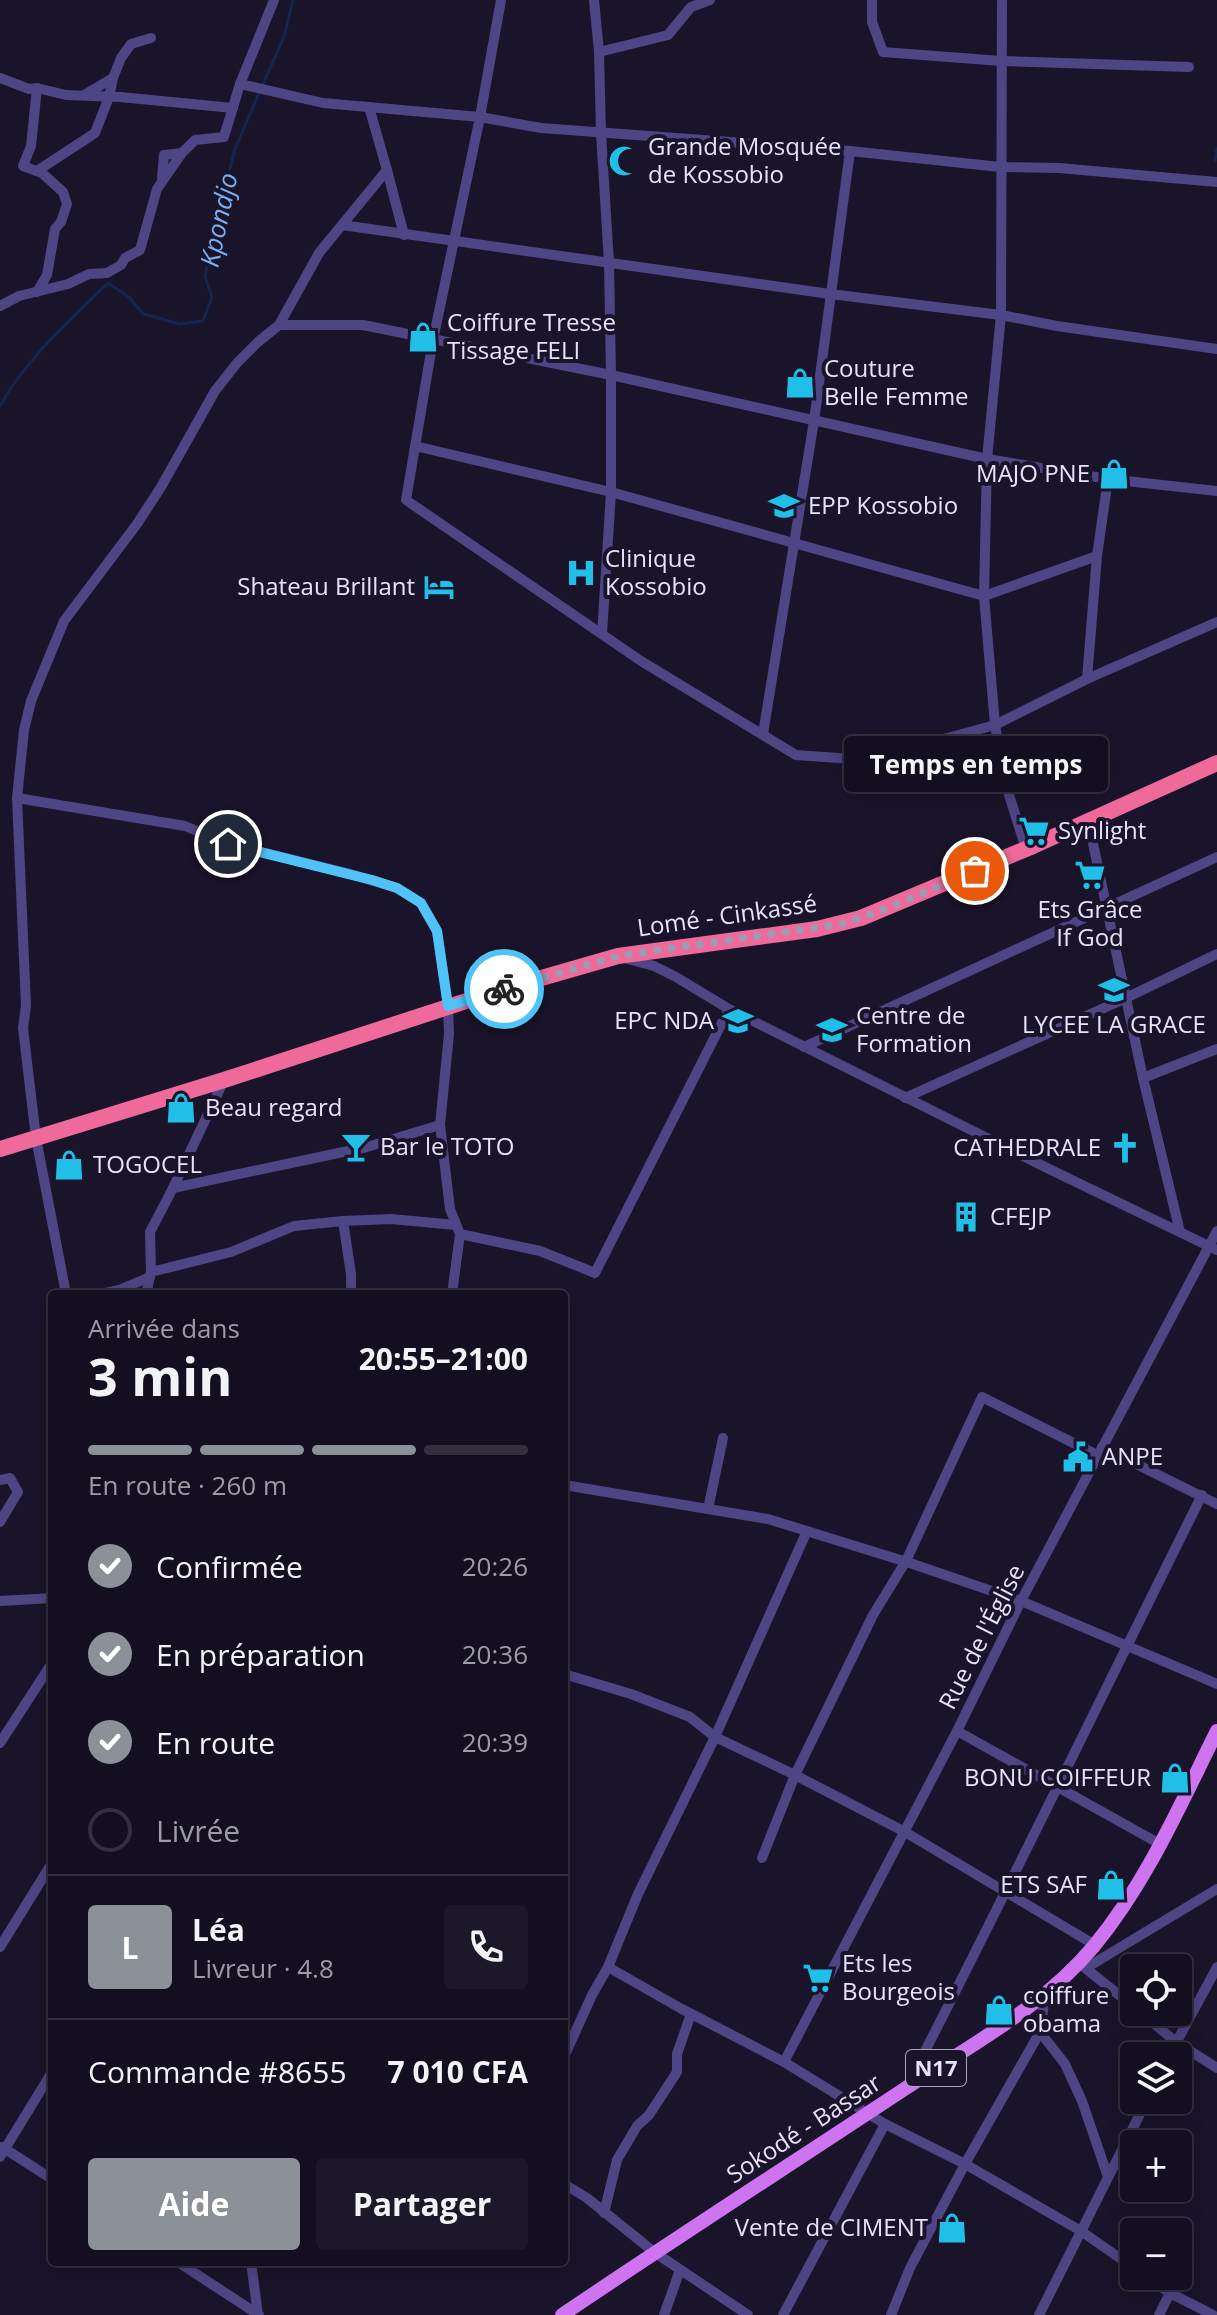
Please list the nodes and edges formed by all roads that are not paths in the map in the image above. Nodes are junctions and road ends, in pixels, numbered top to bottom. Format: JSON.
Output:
{"nodes":[{"id":1,"x":274,"y":0,"type":"edge"},
{"id":2,"x":501,"y":0,"type":"edge"},
{"id":3,"x":594,"y":0,"type":"edge"},
{"id":4,"x":710,"y":0,"type":"edge"},
{"id":5,"x":872,"y":0,"type":"edge"},
{"id":6,"x":1002,"y":0,"type":"edge"},
{"id":7,"x":151,"y":38,"type":"dead end"},
{"id":8,"x":599,"y":52,"type":"junction"},
{"id":9,"x":1001,"y":61,"type":"junction"},
{"id":10,"x":1189,"y":67,"type":"dead end"},
{"id":11,"x":0,"y":78,"type":"edge"},
{"id":12,"x":113,"y":78,"type":"junction"},
{"id":13,"x":243,"y":85,"type":"junction"},
{"id":14,"x":37,"y":88,"type":"junction"},
{"id":15,"x":82,"y":96,"type":"junction"},
{"id":16,"x":109,"y":97,"type":"junction"},
{"id":17,"x":369,"y":107,"type":"junction"},
{"id":18,"x":233,"y":108,"type":"junction"},
{"id":19,"x":480,"y":117,"type":"junction"},
{"id":20,"x":601,"y":133,"type":"junction"},
{"id":21,"x":850,"y":151,"type":"junction"},
{"id":22,"x":1000,"y":167,"type":"junction"},
{"id":23,"x":387,"y":170,"type":"junction"},
{"id":24,"x":37,"y":171,"type":"junction"},
{"id":25,"x":1217,"y":182,"type":"edge"},
{"id":26,"x":342,"y":225,"type":"junction"},
{"id":27,"x":404,"y":235,"type":"junction"},
{"id":28,"x":454,"y":242,"type":"junction"},
{"id":29,"x":609,"y":263,"type":"junction"},
{"id":30,"x":37,"y":292,"type":"junction"},
{"id":31,"x":830,"y":294,"type":"junction"},
{"id":32,"x":0,"y":306,"type":"edge"},
{"id":33,"x":1001,"y":315,"type":"junction"},
{"id":34,"x":279,"y":325,"type":"junction"},
{"id":35,"x":433,"y":340,"type":"junction"},
{"id":36,"x":1217,"y":349,"type":"edge"},
{"id":37,"x":611,"y":375,"type":"junction"},
{"id":38,"x":814,"y":421,"type":"junction"},
{"id":39,"x":415,"y":446,"type":"junction"},
{"id":40,"x":987,"y":459,"type":"junction"},
{"id":41,"x":1108,"y":479,"type":"junction"},
{"id":42,"x":1217,"y":491,"type":"edge"},
{"id":43,"x":611,"y":492,"type":"junction"},
{"id":44,"x":794,"y":542,"type":"junction"},
{"id":45,"x":1097,"y":556,"type":"junction"},
{"id":46,"x":984,"y":596,"type":"junction"},
{"id":47,"x":1217,"y":622,"type":"edge"},
{"id":48,"x":602,"y":634,"type":"junction"},
{"id":49,"x":1087,"y":679,"type":"junction"},
{"id":50,"x":995,"y":725,"type":"junction"},
{"id":51,"x":763,"y":734,"type":"junction"},
{"id":52,"x":1217,"y":763,"type":"edge"},
{"id":53,"x":17,"y":798,"type":"junction"},
{"id":54,"x":1088,"y":820,"type":"junction"},
{"id":55,"x":1026,"y":849,"type":"junction"},
{"id":56,"x":1217,"y":857,"type":"edge"},
{"id":57,"x":1107,"y":909,"type":"junction"},
{"id":58,"x":1217,"y":954,"type":"edge"},
{"id":59,"x":618,"y":956,"type":"junction"},
{"id":60,"x":1126,"y":998,"type":"junction"},
{"id":61,"x":448,"y":1006,"type":"junction"},
{"id":62,"x":729,"y":1009,"type":"junction"},
{"id":63,"x":804,"y":1047,"type":"junction"},
{"id":64,"x":1217,"y":1049,"type":"edge"},
{"id":65,"x":1143,"y":1078,"type":"junction"},
{"id":66,"x":224,"y":1080,"type":"junction"},
{"id":67,"x":905,"y":1098,"type":"junction"},
{"id":68,"x":440,"y":1125,"type":"junction"},
{"id":69,"x":36,"y":1138,"type":"junction"},
{"id":70,"x":0,"y":1149,"type":"edge"},
{"id":71,"x":173,"y":1188,"type":"junction"},
{"id":72,"x":343,"y":1221,"type":"junction"},
{"id":73,"x":458,"y":1230,"type":"junction"},
{"id":74,"x":1217,"y":1231,"type":"edge"},
{"id":75,"x":1180,"y":1232,"type":"junction"},
{"id":76,"x":1213,"y":1248,"type":"edge"},
{"id":77,"x":151,"y":1275,"type":"junction"},
{"id":78,"x":65,"y":1290,"type":"edge"},
{"id":79,"x":119,"y":1290,"type":"edge"},
{"id":80,"x":147,"y":1290,"type":"edge"},
{"id":81,"x":351,"y":1290,"type":"edge"},
{"id":82,"x":452,"y":1290,"type":"edge"},
{"id":83,"x":723,"y":1438,"type":"dead end"},
{"id":84,"x":1100,"y":1452,"type":"junction"},
{"id":85,"x":0,"y":1480,"type":"edge"},
{"id":86,"x":568,"y":1486,"type":"edge"},
{"id":87,"x":1202,"y":1495,"type":"junction"},
{"id":88,"x":1217,"y":1504,"type":"edge"},
{"id":89,"x":708,"y":1509,"type":"junction"},
{"id":90,"x":0,"y":1522,"type":"edge"},
{"id":91,"x":807,"y":1531,"type":"junction"},
{"id":92,"x":906,"y":1561,"type":"junction"},
{"id":93,"x":48,"y":1598,"type":"edge"},
{"id":94,"x":0,"y":1601,"type":"edge"},
{"id":95,"x":1021,"y":1601,"type":"junction"},
{"id":96,"x":1128,"y":1644,"type":"junction"},
{"id":97,"x":48,"y":1669,"type":"edge"},
{"id":98,"x":568,"y":1675,"type":"edge"},
{"id":99,"x":1217,"y":1684,"type":"edge"},
{"id":100,"x":957,"y":1731,"type":"junction"},
{"id":101,"x":1217,"y":1731,"type":"edge"},
{"id":102,"x":715,"y":1737,"type":"junction"},
{"id":103,"x":0,"y":1743,"type":"edge"},
{"id":104,"x":795,"y":1775,"type":"junction"},
{"id":105,"x":1057,"y":1787,"type":"junction"},
{"id":106,"x":905,"y":1832,"type":"junction"},
{"id":107,"x":1160,"y":1844,"type":"junction"},
{"id":108,"x":762,"y":1858,"type":"dead end"},
{"id":109,"x":48,"y":1869,"type":"edge"},
{"id":110,"x":1217,"y":1889,"type":"edge"},
{"id":111,"x":1006,"y":1893,"type":"junction"},
{"id":112,"x":1095,"y":1945,"type":"junction"},
{"id":113,"x":0,"y":1947,"type":"edge"},
{"id":114,"x":1082,"y":1966,"type":"junction"},
{"id":115,"x":608,"y":1967,"type":"junction"},
{"id":116,"x":1217,"y":1967,"type":"edge"},
{"id":117,"x":1045,"y":1996,"type":"junction"},
{"id":118,"x":1120,"y":1996,"type":"edge"},
{"id":119,"x":691,"y":2014,"type":"junction"},
{"id":120,"x":1157,"y":2026,"type":"edge"},
{"id":121,"x":1040,"y":2032,"type":"junction"},
{"id":122,"x":1176,"y":2042,"type":"joint"},
{"id":123,"x":568,"y":2049,"type":"edge"},
{"id":124,"x":1192,"y":2052,"type":"edge"},
{"id":125,"x":784,"y":2062,"type":"junction"},
{"id":126,"x":1217,"y":2068,"type":"edge"},
{"id":127,"x":924,"y":2076,"type":"junction"},
{"id":128,"x":48,"y":2078,"type":"edge"},
{"id":129,"x":867,"y":2114,"type":"junction"},
{"id":130,"x":1140,"y":2114,"type":"edge"},
{"id":131,"x":885,"y":2124,"type":"junction"},
{"id":132,"x":2,"y":2151,"type":"edge"},
{"id":133,"x":965,"y":2164,"type":"junction"},
{"id":134,"x":48,"y":2177,"type":"edge"},
{"id":135,"x":1108,"y":2177,"type":"junction"},
{"id":136,"x":568,"y":2186,"type":"edge"},
{"id":137,"x":604,"y":2213,"type":"junction"},
{"id":138,"x":1081,"y":2231,"type":"junction"},
{"id":139,"x":654,"y":2252,"type":"junction"},
{"id":140,"x":1120,"y":2258,"type":"edge"},
{"id":141,"x":184,"y":2266,"type":"edge"},
{"id":142,"x":252,"y":2266,"type":"edge"},
{"id":143,"x":680,"y":2270,"type":"junction"},
{"id":144,"x":1166,"y":2290,"type":"edge"},
{"id":145,"x":1170,"y":2293,"type":"junction"},
{"id":146,"x":258,"y":2315,"type":"edge"},
{"id":147,"x":562,"y":2315,"type":"edge"},
{"id":148,"x":664,"y":2315,"type":"edge"},
{"id":149,"x":748,"y":2315,"type":"edge"},
{"id":150,"x":783,"y":2315,"type":"edge"},
{"id":151,"x":891,"y":2315,"type":"edge"},
{"id":152,"x":1039,"y":2315,"type":"edge"},
{"id":153,"x":1159,"y":2315,"type":"edge"},
{"id":154,"x":1213,"y":2315,"type":"edge"}],
"edges":[{"from":1,"to":13,"type":"street"},
{"from":2,"to":19,"type":"street"},
{"from":3,"to":8,"type":"street"},
{"from":4,"to":8,"type":"street"},
{"from":5,"to":9,"type":"street"},
{"from":6,"to":9,"type":"street"},
{"from":7,"to":12,"type":"street"},
{"from":8,"to":20,"type":"street"},
{"from":9,"to":10,"type":"street"},
{"from":9,"to":22,"type":"street"},
{"from":11,"to":14,"type":"street"},
{"from":12,"to":15,"type":"street"},
{"from":12,"to":16,"type":"street"},
{"from":13,"to":17,"type":"street"},
{"from":13,"to":18,"type":"street"},
{"from":14,"to":15,"type":"street"},
{"from":14,"to":24,"type":"street"},
{"from":15,"to":16,"type":"street"},
{"from":16,"to":18,"type":"street"},
{"from":16,"to":24,"type":"street"},
{"from":17,"to":19,"type":"street"},
{"from":17,"to":23,"type":"street"},
{"from":18,"to":30,"type":"street"},
{"from":19,"to":20,"type":"street"},
{"from":19,"to":28,"type":"street"},
{"from":20,"to":21,"type":"street"},
{"from":20,"to":29,"type":"street"},
{"from":21,"to":22,"type":"street"},
{"from":21,"to":31,"type":"street"},
{"from":22,"to":25,"type":"street"},
{"from":22,"to":33,"type":"street"},
{"from":23,"to":26,"type":"street"},
{"from":23,"to":27,"type":"street"},
{"from":24,"to":30,"type":"street"},
{"from":26,"to":27,"type":"street"},
{"from":26,"to":34,"type":"street"},
{"from":27,"to":28,"type":"street"},
{"from":28,"to":29,"type":"street"},
{"from":28,"to":35,"type":"street"},
{"from":29,"to":31,"type":"street"},
{"from":29,"to":37,"type":"street"},
{"from":30,"to":32,"type":"street"},
{"from":31,"to":33,"type":"street"},
{"from":31,"to":38,"type":"street"},
{"from":33,"to":36,"type":"street"},
{"from":33,"to":40,"type":"street"},
{"from":34,"to":35,"type":"street"},
{"from":34,"to":53,"type":"street"},
{"from":35,"to":37,"type":"street"},
{"from":35,"to":39,"type":"street"},
{"from":37,"to":38,"type":"street"},
{"from":37,"to":43,"type":"street"},
{"from":38,"to":40,"type":"street"},
{"from":38,"to":44,"type":"street"},
{"from":39,"to":43,"type":"street"},
{"from":39,"to":48,"type":"street"},
{"from":40,"to":41,"type":"street"},
{"from":40,"to":46,"type":"street"},
{"from":41,"to":42,"type":"street"},
{"from":41,"to":45,"type":"street"},
{"from":43,"to":44,"type":"street"},
{"from":43,"to":48,"type":"street"},
{"from":44,"to":46,"type":"street"},
{"from":44,"to":51,"type":"street"},
{"from":45,"to":46,"type":"street"},
{"from":45,"to":49,"type":"street"},
{"from":46,"to":50,"type":"street"},
{"from":47,"to":49,"type":"street"},
{"from":48,"to":51,"type":"street"},
{"from":49,"to":50,"type":"street"},
{"from":50,"to":51,"type":"street"},
{"from":50,"to":55,"type":"street"},
{"from":52,"to":54,"type":"highway","name":"Lomé - Cinkassé"},
{"from":53,"to":61,"type":"street"},
{"from":53,"to":69,"type":"street"},
{"from":54,"to":55,"type":"highway","name":"Lomé - Cinkassé"},
{"from":54,"to":57,"type":"street"},
{"from":55,"to":59,"type":"highway","name":"Lomé - Cinkassé"},
{"from":56,"to":57,"type":"street"},
{"from":57,"to":60,"type":"street"},
{"from":57,"to":63,"type":"street"},
{"from":58,"to":60,"type":"street"},
{"from":59,"to":61,"type":"highway","name":"Lomé - Cinkassé"},
{"from":59,"to":62,"type":"street"},
{"from":60,"to":65,"type":"street"},
{"from":60,"to":67,"type":"street"},
{"from":61,"to":66,"type":"highway","name":"Lomé - Cinkassé"},
{"from":61,"to":68,"type":"street"},
{"from":62,"to":63,"type":"street"},
{"from":62,"to":73,"type":"street"},
{"from":63,"to":67,"type":"street"},
{"from":64,"to":65,"type":"street"},
{"from":65,"to":75,"type":"street"},
{"from":66,"to":69,"type":"highway","name":"Lomé - Cinkassé"},
{"from":66,"to":71,"type":"street"},
{"from":67,"to":75,"type":"street"},
{"from":68,"to":71,"type":"street"},
{"from":68,"to":73,"type":"street"},
{"from":69,"to":70,"type":"highway","name":"Lomé - Cinkassé"},
{"from":69,"to":78,"type":"street"},
{"from":71,"to":77,"type":"street"},
{"from":72,"to":73,"type":"street"},
{"from":72,"to":77,"type":"street"},
{"from":72,"to":81,"type":"street"},
{"from":73,"to":82,"type":"street"},
{"from":74,"to":76,"type":"street","name":"Rue de l'Église"},
{"from":75,"to":76,"type":"street"},
{"from":76,"to":84,"type":"street","name":"Rue de l'Église"},
{"from":77,"to":79,"type":"street"},
{"from":77,"to":80,"type":"street"},
{"from":83,"to":89,"type":"street"},
{"from":84,"to":87,"type":"street"},
{"from":84,"to":92,"type":"street"},
{"from":84,"to":95,"type":"street","name":"Rue de l'Église"},
{"from":85,"to":90,"type":"street"},
{"from":86,"to":89,"type":"street"},
{"from":87,"to":88,"type":"street"},
{"from":87,"to":96,"type":"street"},
{"from":89,"to":91,"type":"street"},
{"from":91,"to":92,"type":"street"},
{"from":91,"to":102,"type":"street"},
{"from":92,"to":95,"type":"street"},
{"from":92,"to":104,"type":"street"},
{"from":93,"to":94,"type":"street"},
{"from":95,"to":96,"type":"street"},
{"from":95,"to":100,"type":"street","name":"Rue de l'Église"},
{"from":96,"to":99,"type":"street"},
{"from":96,"to":105,"type":"street"},
{"from":97,"to":103,"type":"street"},
{"from":98,"to":102,"type":"street"},
{"from":100,"to":105,"type":"street"},
{"from":100,"to":106,"type":"street","name":"Rue de l'Église"},
{"from":101,"to":107,"type":"main road","name":"Sokodé - Bassar","number":"N17"},
{"from":102,"to":104,"type":"street"},
{"from":102,"to":115,"type":"street"},
{"from":104,"to":106,"type":"street"},
{"from":104,"to":108,"type":"street"},
{"from":105,"to":107,"type":"street"},
{"from":105,"to":111,"type":"street"},
{"from":106,"to":111,"type":"street"},
{"from":106,"to":125,"type":"street","name":"Rue de l'Église"},
{"from":107,"to":112,"type":"main road","name":"Sokodé - Bassar","number":"N17"},
{"from":109,"to":113,"type":"street"},
{"from":110,"to":114,"type":"street"},
{"from":111,"to":112,"type":"street"},
{"from":111,"to":127,"type":"street"},
{"from":112,"to":114,"type":"main road","name":"Sokodé - Bassar","number":"N17"},
{"from":114,"to":117,"type":"main road","name":"Sokodé - Bassar","number":"N17"},
{"from":114,"to":118,"type":"street"},
{"from":115,"to":119,"type":"street"},
{"from":115,"to":123,"type":"street"},
{"from":116,"to":122,"type":"street"},
{"from":117,"to":121,"type":"street"},
{"from":117,"to":127,"type":"main road","name":"Sokodé - Bassar","number":"N17"},
{"from":119,"to":125,"type":"street"},
{"from":119,"to":137,"type":"street"},
{"from":120,"to":122,"type":"street"},
{"from":121,"to":133,"type":"street"},
{"from":121,"to":135,"type":"street"},
{"from":124,"to":126,"type":"street"},
{"from":125,"to":129,"type":"street"},
{"from":127,"to":129,"type":"main road","name":"Sokodé - Bassar","number":"N17"},
{"from":128,"to":132,"type":"street"},
{"from":129,"to":131,"type":"street"},
{"from":129,"to":139,"type":"main road","name":"Sokodé - Bassar","number":"N17"},
{"from":130,"to":135,"type":"street"},
{"from":131,"to":133,"type":"street"},
{"from":131,"to":150,"type":"street"},
{"from":132,"to":134,"type":"street"},
{"from":133,"to":138,"type":"street"},
{"from":133,"to":151,"type":"street"},
{"from":135,"to":138,"type":"street"},
{"from":136,"to":137,"type":"street"},
{"from":137,"to":139,"type":"street"},
{"from":138,"to":140,"type":"street"},
{"from":138,"to":152,"type":"street"},
{"from":139,"to":143,"type":"street"},
{"from":139,"to":147,"type":"main road","name":"Sokodé - Bassar","number":"N17"},
{"from":141,"to":146,"type":"street"},
{"from":142,"to":146,"type":"street"},
{"from":143,"to":148,"type":"street"},
{"from":143,"to":149,"type":"street"},
{"from":144,"to":145,"type":"street"},
{"from":145,"to":153,"type":"street"},
{"from":145,"to":154,"type":"street"}]}
